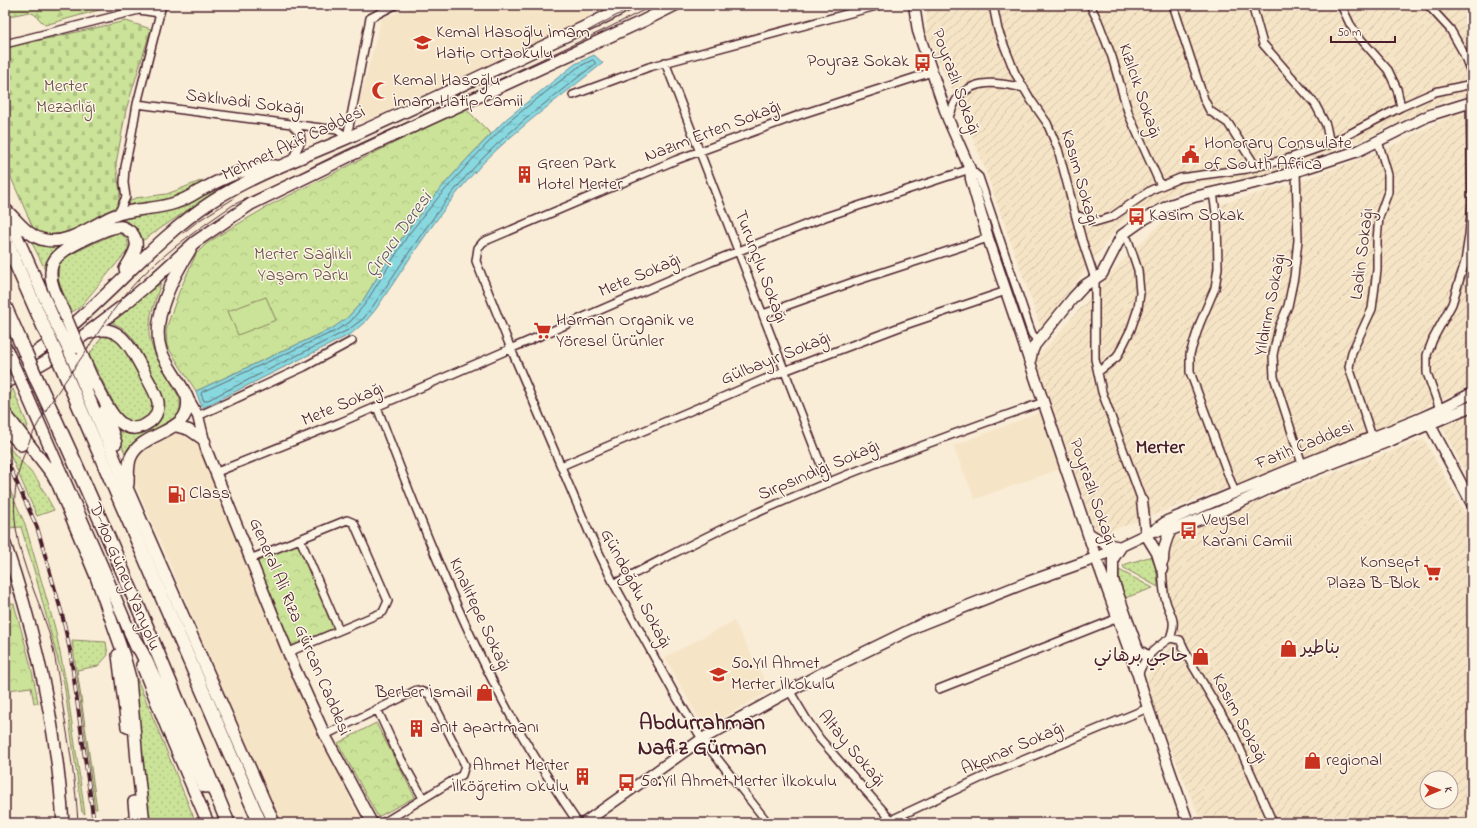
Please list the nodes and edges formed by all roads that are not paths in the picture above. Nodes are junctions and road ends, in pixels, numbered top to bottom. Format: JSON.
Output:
{"nodes":[{"id":1,"x":162,"y":5,"type":"edge"},
{"id":2,"x":395,"y":5,"type":"edge"},
{"id":3,"x":628,"y":5,"type":"edge"},
{"id":4,"x":675,"y":5,"type":"edge"},
{"id":5,"x":880,"y":5,"type":"edge"},
{"id":6,"x":914,"y":5,"type":"edge"},
{"id":7,"x":993,"y":5,"type":"edge"},
{"id":8,"x":1090,"y":5,"type":"edge"},
{"id":9,"x":1173,"y":5,"type":"edge"},
{"id":10,"x":1252,"y":5,"type":"edge"},
{"id":11,"x":1341,"y":5,"type":"edge"},
{"id":12,"x":1428,"y":5,"type":"edge"},
{"id":13,"x":159,"y":13,"type":"junction"},
{"id":14,"x":5,"y":44,"type":"edge"},
{"id":15,"x":665,"y":62,"type":"junction"},
{"id":16,"x":932,"y":72,"type":"junction"},
{"id":17,"x":1472,"y":75,"type":"edge"},
{"id":18,"x":1472,"y":84,"type":"edge"},
{"id":19,"x":1024,"y":88,"type":"junction"},
{"id":20,"x":573,"y":95,"type":"dead end"},
{"id":21,"x":1471,"y":102,"type":"edge"},
{"id":22,"x":137,"y":104,"type":"junction"},
{"id":23,"x":1401,"y":107,"type":"junction"},
{"id":24,"x":948,"y":120,"type":"junction"},
{"id":25,"x":291,"y":124,"type":"junction"},
{"id":26,"x":1378,"y":141,"type":"junction"},
{"id":27,"x":1330,"y":144,"type":"junction"},
{"id":28,"x":699,"y":151,"type":"junction"},
{"id":29,"x":286,"y":164,"type":"junction"},
{"id":30,"x":1256,"y":167,"type":"junction"},
{"id":31,"x":970,"y":169,"type":"junction"},
{"id":32,"x":1296,"y":171,"type":"junction"},
{"id":33,"x":1161,"y":186,"type":"junction"},
{"id":34,"x":1213,"y":193,"type":"junction"},
{"id":35,"x":5,"y":210,"type":"edge"},
{"id":36,"x":118,"y":214,"type":"junction"},
{"id":37,"x":1076,"y":215,"type":"junction"},
{"id":38,"x":1122,"y":235,"type":"junction"},
{"id":39,"x":11,"y":238,"type":"edge"},
{"id":40,"x":988,"y":238,"type":"junction"},
{"id":41,"x":195,"y":242,"type":"junction"},
{"id":42,"x":738,"y":251,"type":"junction"},
{"id":43,"x":1095,"y":279,"type":"junction"},
{"id":44,"x":120,"y":281,"type":"junction"},
{"id":45,"x":1006,"y":291,"type":"junction"},
{"id":46,"x":5,"y":307,"type":"edge"},
{"id":47,"x":762,"y":314,"type":"junction"},
{"id":48,"x":65,"y":315,"type":"junction"},
{"id":49,"x":1021,"y":335,"type":"junction"},
{"id":50,"x":81,"y":336,"type":"junction"},
{"id":51,"x":352,"y":341,"type":"dead end"},
{"id":52,"x":1038,"y":341,"type":"junction"},
{"id":53,"x":5,"y":346,"type":"edge"},
{"id":54,"x":511,"y":349,"type":"junction"},
{"id":55,"x":66,"y":359,"type":"junction"},
{"id":56,"x":1030,"y":362,"type":"junction"},
{"id":57,"x":6,"y":369,"type":"edge"},
{"id":58,"x":784,"y":371,"type":"junction"},
{"id":59,"x":1098,"y":372,"type":"junction"},
{"id":60,"x":93,"y":379,"type":"junction"},
{"id":61,"x":5,"y":383,"type":"edge"},
{"id":62,"x":1472,"y":393,"type":"edge"},
{"id":63,"x":187,"y":397,"type":"junction"},
{"id":64,"x":1044,"y":402,"type":"junction"},
{"id":65,"x":1472,"y":406,"type":"edge"},
{"id":66,"x":377,"y":407,"type":"junction"},
{"id":67,"x":1440,"y":409,"type":"junction"},
{"id":68,"x":5,"y":412,"type":"edge"},
{"id":69,"x":198,"y":416,"type":"junction"},
{"id":70,"x":1427,"y":420,"type":"junction"},
{"id":71,"x":175,"y":426,"type":"junction"},
{"id":72,"x":5,"y":428,"type":"edge"},
{"id":73,"x":1372,"y":437,"type":"junction"},
{"id":74,"x":205,"y":441,"type":"junction"},
{"id":75,"x":1302,"y":464,"type":"junction"},
{"id":76,"x":560,"y":466,"type":"junction"},
{"id":77,"x":217,"y":472,"type":"junction"},
{"id":78,"x":828,"y":483,"type":"junction"},
{"id":79,"x":127,"y":488,"type":"junction"},
{"id":80,"x":1235,"y":493,"type":"junction"},
{"id":81,"x":1142,"y":501,"type":"joint"},
{"id":82,"x":1472,"y":504,"type":"edge"},
{"id":83,"x":1171,"y":530,"type":"junction"},
{"id":84,"x":1088,"y":533,"type":"junction"},
{"id":85,"x":1149,"y":533,"type":"junction"},
{"id":86,"x":300,"y":539,"type":"junction"},
{"id":87,"x":5,"y":544,"type":"edge"},
{"id":88,"x":1121,"y":547,"type":"junction"},
{"id":89,"x":1096,"y":558,"type":"junction"},
{"id":90,"x":250,"y":559,"type":"junction"},
{"id":91,"x":1162,"y":569,"type":"junction"},
{"id":92,"x":614,"y":584,"type":"junction"},
{"id":93,"x":1118,"y":618,"type":"junction"},
{"id":94,"x":339,"y":630,"type":"junction"},
{"id":95,"x":133,"y":638,"type":"junction"},
{"id":96,"x":1170,"y":638,"type":"junction"},
{"id":97,"x":289,"y":652,"type":"junction"},
{"id":98,"x":1148,"y":656,"type":"junction"},
{"id":99,"x":1138,"y":675,"type":"junction"},
{"id":100,"x":939,"y":689,"type":"dead end"},
{"id":101,"x":789,"y":690,"type":"junction"},
{"id":102,"x":1148,"y":708,"type":"junction"},
{"id":103,"x":377,"y":709,"type":"junction"},
{"id":104,"x":325,"y":735,"type":"junction"},
{"id":105,"x":702,"y":739,"type":"junction"},
{"id":106,"x":423,"y":798,"type":"junction"},
{"id":107,"x":893,"y":821,"type":"edge"},
{"id":108,"x":63,"y":823,"type":"edge"},
{"id":109,"x":136,"y":823,"type":"edge"},
{"id":110,"x":144,"y":823,"type":"edge"},
{"id":111,"x":208,"y":823,"type":"edge"},
{"id":112,"x":228,"y":823,"type":"edge"},
{"id":113,"x":260,"y":823,"type":"edge"},
{"id":114,"x":274,"y":823,"type":"edge"},
{"id":115,"x":372,"y":823,"type":"edge"},
{"id":116,"x":383,"y":823,"type":"edge"},
{"id":117,"x":578,"y":823,"type":"edge"},
{"id":118,"x":584,"y":823,"type":"edge"},
{"id":119,"x":768,"y":823,"type":"edge"},
{"id":120,"x":1188,"y":823,"type":"edge"},
{"id":121,"x":1273,"y":823,"type":"edge"}],
"edges":[{"from":1,"to":13,"type":"street"},
{"from":2,"to":25,"type":"street","name":"Saklıvadi Sokağı"},
{"from":3,"to":29,"type":"main road","name":"Mehmet Akif Caddesi"},
{"from":4,"to":41,"type":"main road"},
{"from":5,"to":15,"type":"street"},
{"from":6,"to":16,"type":"main road","name":"Poyrazlı Sokağı"},
{"from":7,"to":19,"type":"street","name":"Kasım Sokağı"},
{"from":8,"to":33,"type":"street","name":"Kızılcık Sokağı"},
{"from":9,"to":30,"type":"street"},
{"from":10,"to":27,"type":"street"},
{"from":11,"to":23,"type":"street"},
{"from":12,"to":17,"type":"street"},
{"from":13,"to":14,"type":"street"},
{"from":13,"to":22,"type":"street"},
{"from":15,"to":20,"type":"street"},
{"from":15,"to":28,"type":"street","name":"Turunçlu Sokağı"},
{"from":16,"to":24,"type":"main road","name":"Poyrazlı Sokağı"},
{"from":16,"to":28,"type":"street","name":"Nazım Erten Sokağı"},
{"from":18,"to":23,"type":"street"},
{"from":19,"to":24,"type":"street"},
{"from":19,"to":37,"type":"street","name":"Kasım Sokağı"},
{"from":21,"to":26,"type":"main road"},
{"from":21,"to":67,"type":"street"},
{"from":22,"to":25,"type":"street","name":"Saklıvadi Sokağı"},
{"from":22,"to":36,"type":"street"},
{"from":23,"to":27,"type":"street"},
{"from":24,"to":31,"type":"main road","name":"Poyrazlı Sokağı"},
{"from":25,"to":29,"type":"street"},
{"from":26,"to":32,"type":"main road"},
{"from":26,"to":73,"type":"street","name":"Ladin Sokağı"},
{"from":27,"to":30,"type":"street"},
{"from":28,"to":42,"type":"street","name":"Turunçlu Sokağı"},
{"from":28,"to":54,"type":"street","name":"Nazım Erten Sokağı"},
{"from":29,"to":36,"type":"main road"},
{"from":29,"to":44,"type":"main road","name":"Mehmet Akif Caddesi"},
{"from":30,"to":33,"type":"street"},
{"from":31,"to":40,"type":"main road","name":"Poyrazlı Sokağı"},
{"from":31,"to":42,"type":"street","name":"Mete Sokağı"},
{"from":31,"to":52,"type":"street","name":"Poyrazlı Sokağı"},
{"from":32,"to":34,"type":"main road"},
{"from":32,"to":75,"type":"street","name":"Yıldırım Sokağı"},
{"from":33,"to":37,"type":"street"},
{"from":34,"to":38,"type":"main road"},
{"from":34,"to":80,"type":"street"},
{"from":35,"to":36,"type":"main road"},
{"from":35,"to":39,"type":"main road"},
{"from":37,"to":43,"type":"street","name":"Kasım Sokağı"},
{"from":38,"to":43,"type":"main road"},
{"from":38,"to":59,"type":"street","name":"Kasım Sokağı"},
{"from":39,"to":48,"type":"main road"},
{"from":39,"to":55,"type":"highway","bridge":true},
{"from":40,"to":45,"type":"main road","name":"Poyrazlı Sokağı"},
{"from":40,"to":47,"type":"street"},
{"from":41,"to":50,"type":"main road"},
{"from":41,"to":63,"type":"main road"},
{"from":42,"to":47,"type":"street","name":"Turunçlu Sokağı"},
{"from":42,"to":54,"type":"street","name":"Mete Sokağı"},
{"from":43,"to":52,"type":"main road"},
{"from":43,"to":59,"type":"street","name":"Kasım Sokağı"},
{"from":44,"to":48,"type":"main road"},
{"from":44,"to":57,"type":"main road","name":"Mehmet Akif Caddesi"},
{"from":45,"to":49,"type":"main road","name":"Poyrazlı Sokağı"},
{"from":45,"to":58,"type":"street","name":"Gülbayır Sokağı"},
{"from":46,"to":112,"type":"highway","bridge":true},
{"from":47,"to":58,"type":"street","name":"Turunçlu Sokağı"},
{"from":48,"to":60,"type":"main road","bridge":true},
{"from":49,"to":52,"type":"main road"},
{"from":49,"to":56,"type":"main road","name":"Poyrazlı Sokağı"},
{"from":50,"to":60,"type":"main road"},
{"from":50,"to":61,"type":"main road"},
{"from":51,"to":69,"type":"street"},
{"from":52,"to":56,"type":"main road"},
{"from":53,"to":95,"type":"main road","name":"D-100 Güney Yanyolu","bridge":true},
{"from":54,"to":66,"type":"street","name":"Mete Sokağı"},
{"from":54,"to":76,"type":"street","name":"Gündoğdu Sokağı"},
{"from":55,"to":79,"type":"main road"},
{"from":55,"to":113,"type":"highway"},
{"from":56,"to":64,"type":"main road","name":"Poyrazlı Sokağı"},
{"from":58,"to":76,"type":"street","name":"Gülbayır Sokağı"},
{"from":58,"to":78,"type":"street","name":"Turunçlu Sokağı"},
{"from":59,"to":81,"type":"street","name":"Kasım Sokağı"},
{"from":60,"to":79,"type":"main road"},
{"from":62,"to":67,"type":"main road","name":"Fatih Caddesi"},
{"from":63,"to":69,"type":"main road","name":"General Ali Rıza Gürcan Caddesi"},
{"from":63,"to":71,"type":"main road"},
{"from":64,"to":78,"type":"street","name":"Sırpsındığı Sokağı"},
{"from":64,"to":84,"type":"main road","name":"Poyrazlı Sokağı"},
{"from":65,"to":70,"type":"main road","name":"Fatih Caddesi"},
{"from":66,"to":77,"type":"street","name":"Mete Sokağı"},
{"from":66,"to":117,"type":"street","name":"Kınalıtepe Sokağı"},
{"from":67,"to":70,"type":"main road","name":"Fatih Caddesi"},
{"from":68,"to":110,"type":"main road"},
{"from":69,"to":74,"type":"main road","name":"General Ali Rıza Gürcan Caddesi"},
{"from":70,"to":73,"type":"main road","name":"Fatih Caddesi"},
{"from":70,"to":82,"type":"main road"},
{"from":70,"to":83,"type":"main road","name":"Fatih Caddesi"},
{"from":71,"to":74,"type":"main road"},
{"from":71,"to":79,"type":"main road"},
{"from":72,"to":109,"type":"main road"},
{"from":73,"to":75,"type":"main road","name":"Fatih Caddesi"},
{"from":74,"to":77,"type":"main road","name":"General Ali Rıza Gürcan Caddesi"},
{"from":75,"to":80,"type":"main road","name":"Fatih Caddesi"},
{"from":76,"to":92,"type":"street","name":"Gündoğdu Sokağı"},
{"from":77,"to":90,"type":"main road","name":"General Ali Rıza Gürcan Caddesi"},
{"from":78,"to":92,"type":"street","name":"Sırpsındığı Sokağı"},
{"from":79,"to":114,"type":"main road"},
{"from":80,"to":85,"type":"main road","name":"Fatih Caddesi"},
{"from":81,"to":85,"type":"main road"},
{"from":83,"to":85,"type":"main road","name":"Fatih Caddesi"},
{"from":83,"to":91,"type":"main road"},
{"from":84,"to":88,"type":"main road"},
{"from":84,"to":89,"type":"main road","name":"Poyrazlı Sokağı"},
{"from":85,"to":88,"type":"main road","name":"Fatih Caddesi"},
{"from":85,"to":91,"type":"main road"},
{"from":86,"to":90,"type":"street"},
{"from":86,"to":94,"type":"street"},
{"from":86,"to":94,"type":"street"},
{"from":87,"to":108,"type":"main road"},
{"from":88,"to":89,"type":"main road","name":"Fatih Caddesi"},
{"from":88,"to":98,"type":"main road"},
{"from":89,"to":93,"type":"main road","name":"Poyrazlı Sokağı"},
{"from":89,"to":101,"type":"main road","name":"Fatih Caddesi"},
{"from":90,"to":97,"type":"main road","name":"General Ali Rıza Gürcan Caddesi"},
{"from":91,"to":96,"type":"street"},
{"from":92,"to":105,"type":"street","name":"Gündoğdu Sokağı"},
{"from":93,"to":99,"type":"main road","name":"Poyrazlı Sokağı"},
{"from":93,"to":100,"type":"street"},
{"from":94,"to":97,"type":"street"},
{"from":95,"to":111,"type":"main road","name":"D-100 Güney Yanyolu"},
{"from":95,"to":112,"type":"highway"},
{"from":96,"to":98,"type":"street"},
{"from":96,"to":121,"type":"street","name":"Kasım Sokağı"},
{"from":97,"to":104,"type":"main road","name":"General Ali Rıza Gürcan Caddesi"},
{"from":98,"to":99,"type":"street"},
{"from":99,"to":102,"type":"main road","name":"Poyrazlı Sokağı"},
{"from":101,"to":105,"type":"main road","name":"Fatih Caddesi"},
{"from":101,"to":107,"type":"street","name":"Altay Sokağı"},
{"from":102,"to":107,"type":"street","name":"Akpınar Sokağı"},
{"from":102,"to":120,"type":"main road","name":"Poyrazlı Sokağı"},
{"from":103,"to":104,"type":"street"},
{"from":103,"to":106,"type":"street"},
{"from":103,"to":106,"type":"street"},
{"from":104,"to":115,"type":"main road","name":"General Ali Rıza Gürcan Caddesi"},
{"from":105,"to":118,"type":"main road","name":"Fatih Caddesi"},
{"from":105,"to":119,"type":"street","name":"Gündoğdu Sokağı"},
{"from":106,"to":116,"type":"street"}]}
